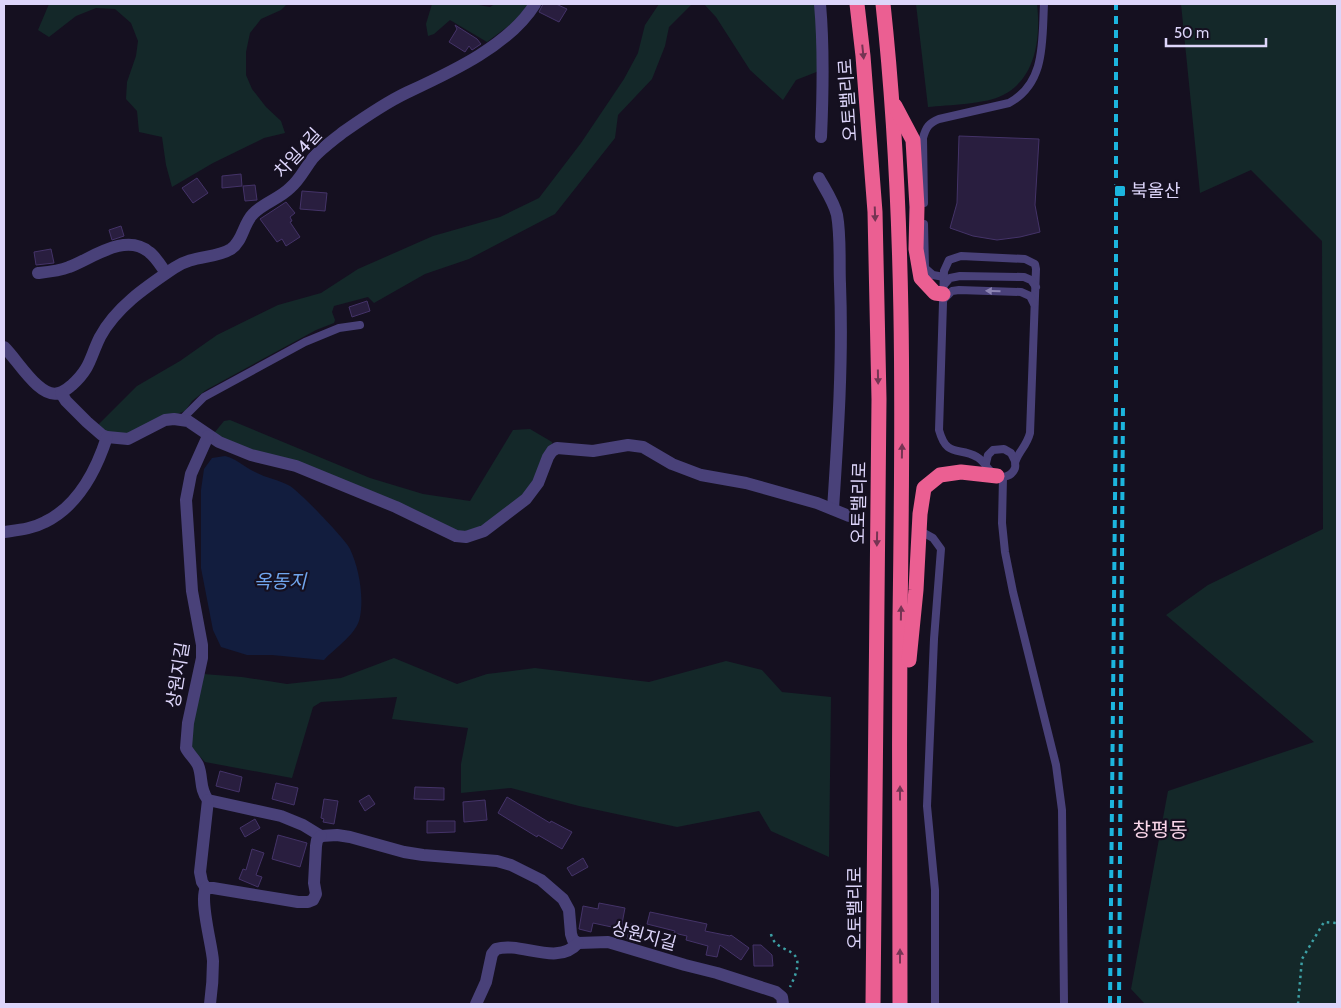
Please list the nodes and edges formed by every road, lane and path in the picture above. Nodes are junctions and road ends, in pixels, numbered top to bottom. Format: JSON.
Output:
{"nodes":[{"id":1,"x":535,"y":4,"type":"edge"},
{"id":2,"x":820,"y":4,"type":"edge"},
{"id":3,"x":857,"y":4,"type":"edge"},
{"id":4,"x":883,"y":4,"type":"edge"},
{"id":5,"x":1044,"y":4,"type":"edge"},
{"id":6,"x":891,"y":97,"type":"junction"},
{"id":7,"x":821,"y":137,"type":"dead end"},
{"id":8,"x":819,"y":178,"type":"dead end"},
{"id":9,"x":38,"y":273,"type":"dead end"},
{"id":10,"x":166,"y":274,"type":"junction"},
{"id":11,"x":944,"y":277,"type":"junction"},
{"id":12,"x":1036,"y":287,"type":"junction"},
{"id":13,"x":943,"y":294,"type":"junction"},
{"id":14,"x":1035,"y":306,"type":"junction"},
{"id":15,"x":360,"y":325,"type":"dead end"},
{"id":16,"x":4,"y":347,"type":"edge"},
{"id":17,"x":61,"y":393,"type":"junction"},
{"id":18,"x":181,"y":420,"type":"junction"},
{"id":19,"x":208,"y":436,"type":"junction"},
{"id":20,"x":107,"y":437,"type":"junction"},
{"id":21,"x":1015,"y":460,"type":"junction"},
{"id":22,"x":986,"y":463,"type":"junction"},
{"id":23,"x":1000,"y":477,"type":"junction"},
{"id":24,"x":833,"y":509,"type":"junction"},
{"id":25,"x":849,"y":516,"type":"dead end"},
{"id":26,"x":4,"y":532,"type":"edge"},
{"id":27,"x":924,"y":533,"type":"dead end"},
{"id":28,"x":900,"y":752,"type":"junction"},
{"id":29,"x":208,"y":800,"type":"junction"},
{"id":30,"x":321,"y":836,"type":"junction"},
{"id":31,"x":206,"y":888,"type":"junction"},
{"id":32,"x":1337,"y":923,"type":"edge"},
{"id":33,"x":771,"y":934,"type":"dead end"},
{"id":34,"x":578,"y":943,"type":"junction"},
{"id":35,"x":783,"y":1000,"type":"edge"},
{"id":36,"x":210,"y":1004,"type":"edge"},
{"id":37,"x":476,"y":1004,"type":"edge"},
{"id":38,"x":873,"y":1004,"type":"edge"},
{"id":39,"x":900,"y":1004,"type":"edge"},
{"id":40,"x":936,"y":1004,"type":"edge"},
{"id":41,"x":1064,"y":1004,"type":"edge"},
{"id":42,"x":1298,"y":1004,"type":"edge"}],
"edges":[{"from":1,"to":10,"type":"street","name":"차일4길"},
{"from":2,"to":7,"type":"street"},
{"from":3,"to":38,"type":"highway","name":"오토밸리로","one_way":true},
{"from":4,"to":6,"type":"highway"},
{"from":5,"to":11,"type":"lane"},
{"from":6,"to":13,"type":"highway"},
{"from":28,"to":6,"type":"highway","one_way":true},
{"from":8,"to":24,"type":"street"},
{"from":9,"to":10,"type":"street"},
{"from":10,"to":17,"type":"street","name":"차일4길"},
{"from":11,"to":12,"type":"lane"},
{"from":11,"to":13,"type":"lane"},
{"from":12,"to":13,"type":"lane"},
{"from":12,"to":14,"type":"lane"},
{"from":14,"to":13,"type":"lane","one_way":true},
{"from":13,"to":22,"type":"lane"},
{"from":14,"to":21,"type":"lane"},
{"from":15,"to":18,"type":"lane"},
{"from":16,"to":17,"type":"street"},
{"from":17,"to":20,"type":"street"},
{"from":18,"to":19,"type":"street"},
{"from":18,"to":20,"type":"street"},
{"from":19,"to":24,"type":"street"},
{"from":19,"to":29,"type":"street","name":"상원지길"},
{"from":20,"to":26,"type":"street"},
{"from":21,"to":22,"type":"lane"},
{"from":21,"to":23,"type":"lane"},
{"from":22,"to":23,"type":"lane"},
{"from":23,"to":28,"type":"highway"},
{"from":23,"to":41,"type":"lane"},
{"from":24,"to":25,"type":"street"},
{"from":27,"to":40,"type":"lane"},
{"from":39,"to":28,"type":"highway","one_way":true},
{"from":29,"to":30,"type":"street"},
{"from":29,"to":31,"type":"street"},
{"from":30,"to":31,"type":"street"},
{"from":30,"to":34,"type":"street"},
{"from":31,"to":36,"type":"street"},
{"from":32,"to":42,"type":"path"},
{"from":33,"to":35,"type":"path"},
{"from":34,"to":35,"type":"street","name":"상원지길"},
{"from":34,"to":37,"type":"street"}]}
